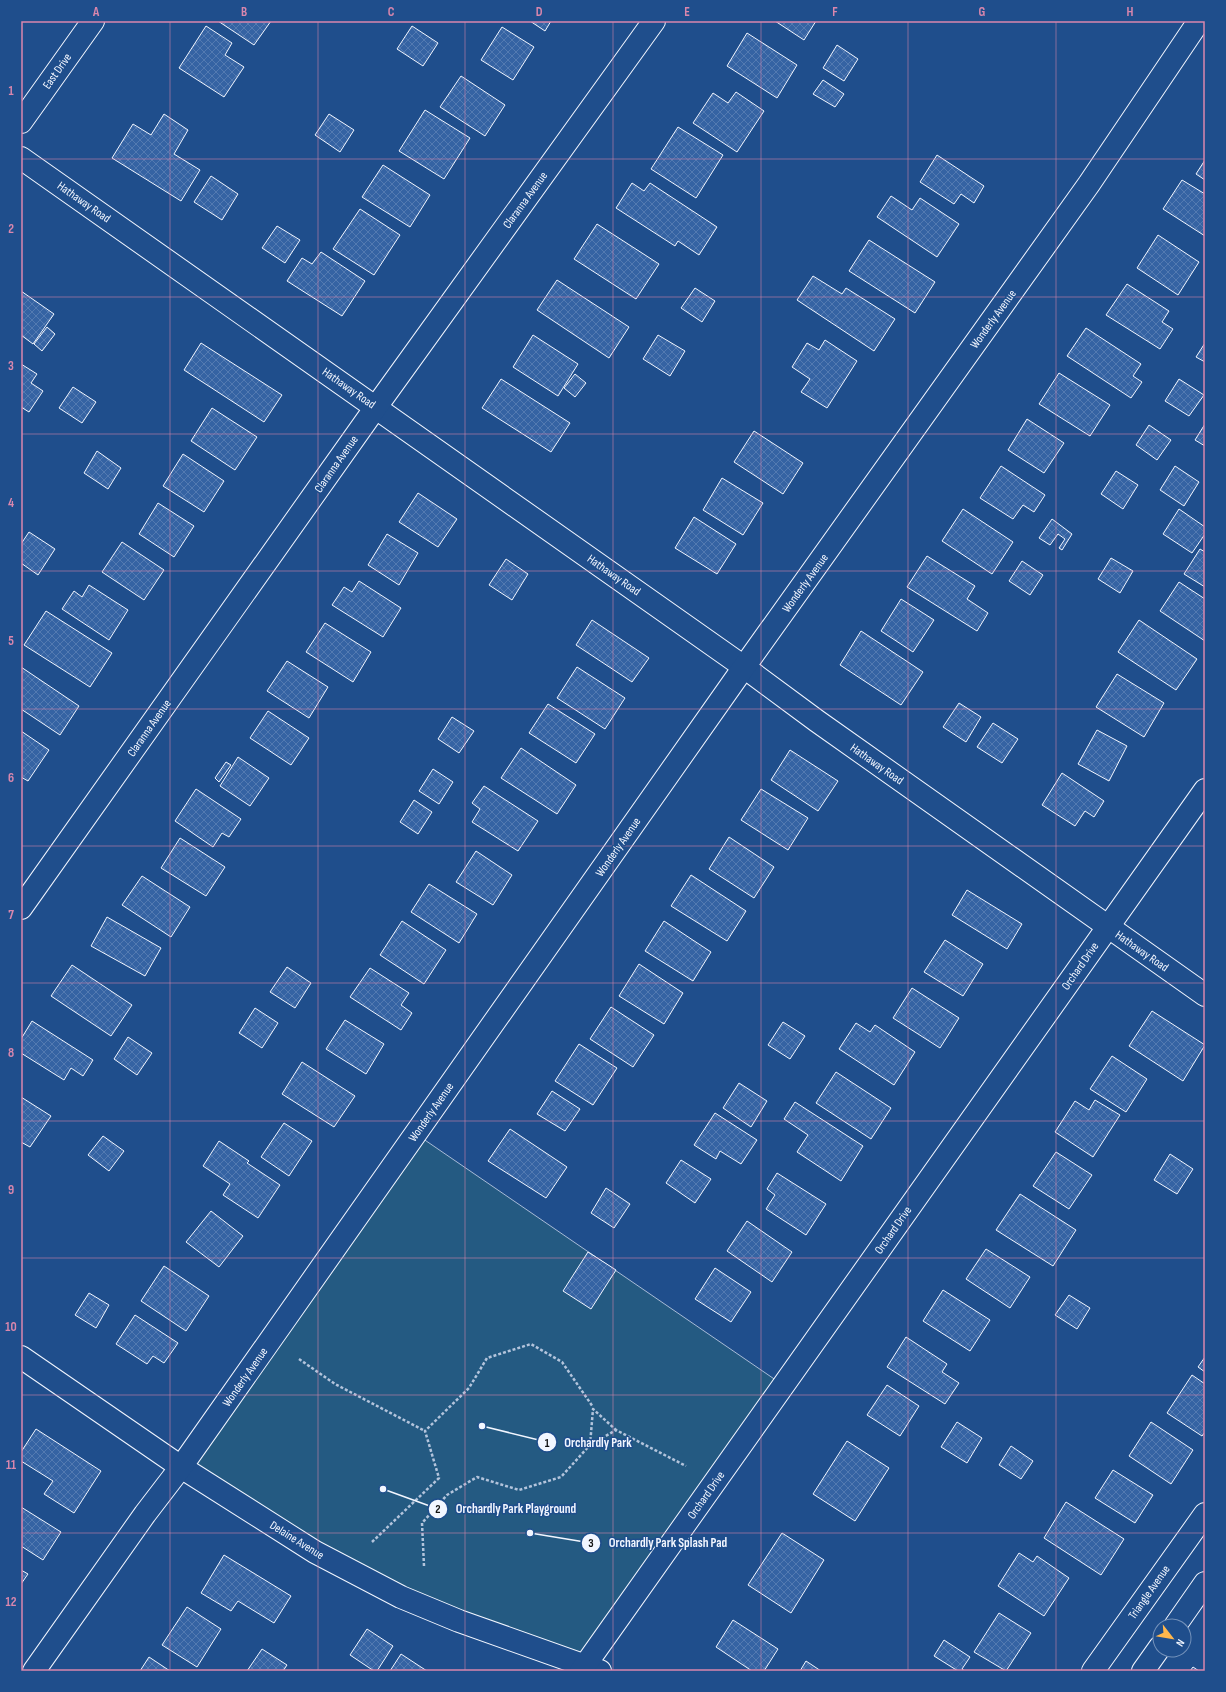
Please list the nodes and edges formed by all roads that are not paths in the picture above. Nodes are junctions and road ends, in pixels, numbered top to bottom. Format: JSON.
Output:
{"nodes":[{"id":1,"x":93,"y":21,"type":"edge"},
{"id":2,"x":654,"y":21,"type":"edge"},
{"id":3,"x":1199,"y":21,"type":"edge"},
{"id":4,"x":21,"y":122,"type":"edge"},
{"id":5,"x":21,"y":158,"type":"edge"},
{"id":6,"x":376,"y":407,"type":"junction"},
{"id":7,"x":744,"y":667,"type":"junction"},
{"id":8,"x":1205,"y":790,"type":"edge"},
{"id":9,"x":21,"y":908,"type":"edge"},
{"id":10,"x":1108,"y":927,"type":"junction"},
{"id":11,"x":1205,"y":995,"type":"edge"},
{"id":12,"x":21,"y":1358,"type":"edge"},
{"id":13,"x":181,"y":1467,"type":"junction"},
{"id":14,"x":1205,"y":1514,"type":"edge"},
{"id":15,"x":1205,"y":1583,"type":"edge"},
{"id":16,"x":1181,"y":1618,"type":"edge"},
{"id":17,"x":1152,"y":1658,"type":"edge"},
{"id":18,"x":589,"y":1669,"type":"edge"},
{"id":19,"x":34,"y":1671,"type":"edge"},
{"id":20,"x":1093,"y":1671,"type":"edge"},
{"id":21,"x":1143,"y":1671,"type":"edge"}],
"edges":[{"from":1,"to":4,"type":"street","name":"East Drive"},
{"from":2,"to":6,"type":"street","name":"Claranna Avenue"},
{"from":3,"to":7,"type":"street","name":"Wonderly Avenue"},
{"from":5,"to":6,"type":"street","name":"Hathaway Road"},
{"from":6,"to":7,"type":"street","name":"Hathaway Road"},
{"from":6,"to":9,"type":"street","name":"Claranna Avenue"},
{"from":7,"to":10,"type":"street","name":"Hathaway Road"},
{"from":7,"to":13,"type":"street","name":"Wonderly Avenue"},
{"from":8,"to":10,"type":"street","name":"Orchard Drive"},
{"from":10,"to":11,"type":"street","name":"Hathaway Road"},
{"from":10,"to":18,"type":"street","name":"Orchard Drive"},
{"from":12,"to":13,"type":"street","name":"Delaine Avenue"},
{"from":13,"to":18,"type":"street","name":"Delaine Avenue"},
{"from":13,"to":19,"type":"street","name":"Wonderly Avenue"},
{"from":14,"to":20,"type":"street","name":"Triangle Avenue"},
{"from":15,"to":16,"type":"street"},
{"from":17,"to":21,"type":"street"}]}
